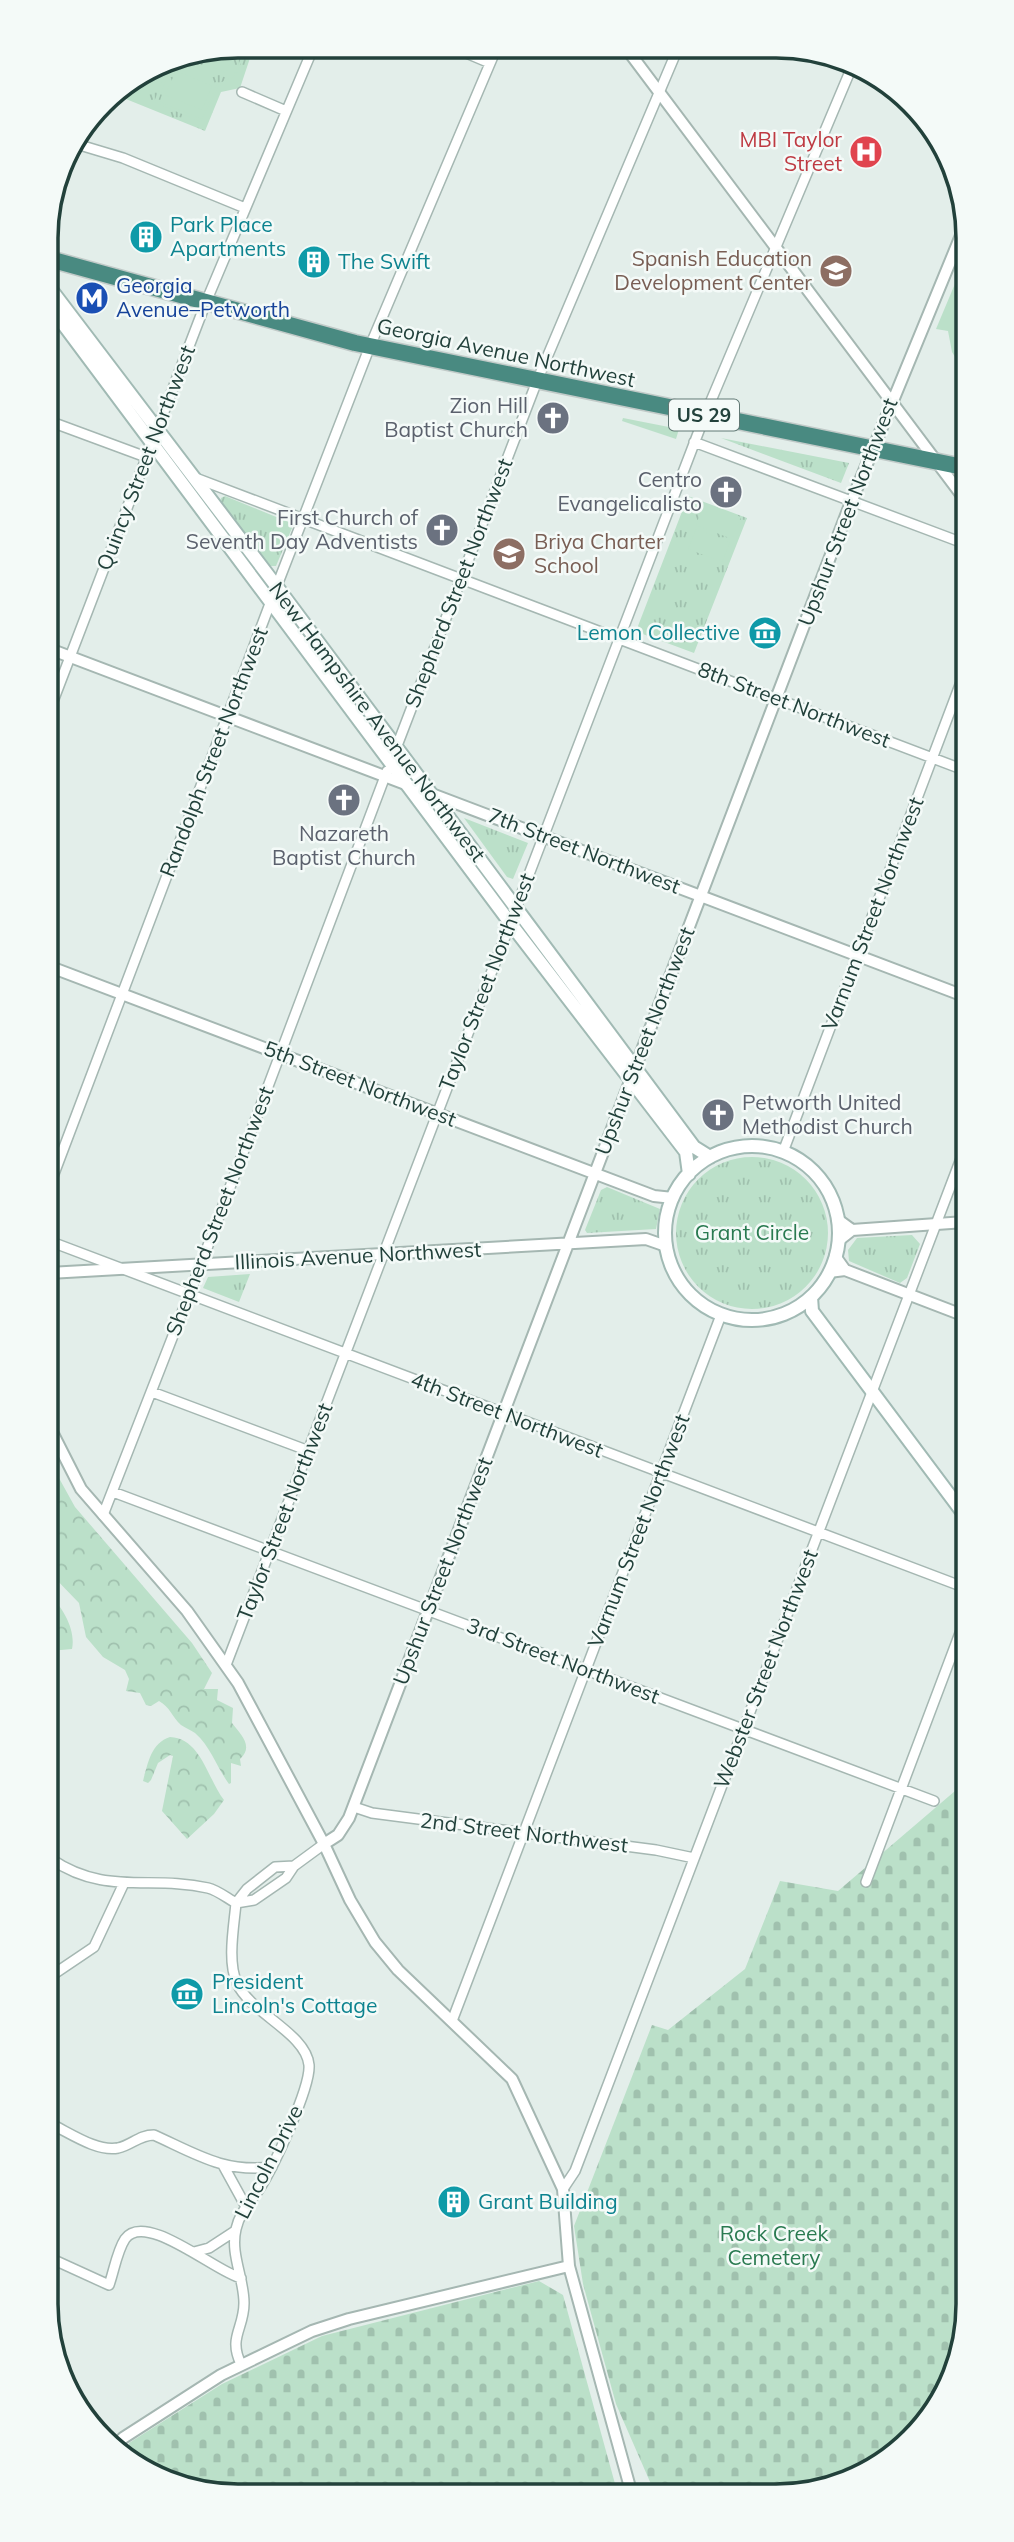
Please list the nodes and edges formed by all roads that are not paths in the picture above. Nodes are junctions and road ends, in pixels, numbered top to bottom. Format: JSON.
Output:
{"nodes":[{"id":1,"x":309,"y":58,"type":"edge"},
{"id":2,"x":478,"y":58,"type":"edge"},
{"id":3,"x":492,"y":58,"type":"edge"},
{"id":4,"x":634,"y":58,"type":"edge"},
{"id":5,"x":674,"y":58,"type":"edge"},
{"id":6,"x":490,"y":63,"type":"junction"},
{"id":7,"x":848,"y":73,"type":"edge"},
{"id":8,"x":242,"y":92,"type":"dead end"},
{"id":9,"x":659,"y":92,"type":"junction"},
{"id":10,"x":286,"y":111,"type":"junction"},
{"id":11,"x":83,"y":146,"type":"edge"},
{"id":12,"x":245,"y":208,"type":"junction"},
{"id":13,"x":775,"y":247,"type":"junction"},
{"id":14,"x":956,"y":247,"type":"edge"},
{"id":15,"x":58,"y":261,"type":"edge"},
{"id":16,"x":58,"y":299,"type":"edge"},
{"id":17,"x":206,"y":302,"type":"junction"},
{"id":18,"x":58,"y":317,"type":"edge"},
{"id":19,"x":370,"y":346,"type":"junction"},
{"id":20,"x":537,"y":381,"type":"junction"},
{"id":21,"x":891,"y":401,"type":"junction"},
{"id":22,"x":705,"y":415,"type":"junction"},
{"id":23,"x":58,"y":424,"type":"edge"},
{"id":24,"x":156,"y":429,"type":"junction"},
{"id":25,"x":694,"y":442,"type":"junction"},
{"id":26,"x":151,"y":443,"type":"junction"},
{"id":27,"x":872,"y":449,"type":"junction"},
{"id":28,"x":146,"y":457,"type":"junction"},
{"id":29,"x":937,"y":463,"type":"junction"},
{"id":30,"x":956,"y":466,"type":"edge"},
{"id":31,"x":193,"y":477,"type":"junction"},
{"id":32,"x":956,"y":488,"type":"edge"},
{"id":33,"x":851,"y":501,"type":"junction"},
{"id":34,"x":304,"y":518,"type":"junction"},
{"id":35,"x":956,"y":540,"type":"edge"},
{"id":36,"x":461,"y":578,"type":"junction"},
{"id":37,"x":277,"y":587,"type":"junction"},
{"id":38,"x":271,"y":601,"type":"junction"},
{"id":39,"x":618,"y":638,"type":"junction"},
{"id":40,"x":58,"y":652,"type":"edge"},
{"id":41,"x":70,"y":657,"type":"junction"},
{"id":42,"x":58,"y":688,"type":"edge"},
{"id":43,"x":956,"y":695,"type":"edge"},
{"id":44,"x":775,"y":698,"type":"junction"},
{"id":45,"x":228,"y":716,"type":"junction"},
{"id":46,"x":396,"y":747,"type":"junction"},
{"id":47,"x":932,"y":757,"type":"junction"},
{"id":48,"x":391,"y":761,"type":"junction"},
{"id":49,"x":956,"y":767,"type":"edge"},
{"id":50,"x":386,"y":776,"type":"junction"},
{"id":51,"x":407,"y":783,"type":"junction"},
{"id":52,"x":430,"y":792,"type":"junction"},
{"id":53,"x":543,"y":836,"type":"junction"},
{"id":54,"x":701,"y":896,"type":"junction"},
{"id":55,"x":516,"y":909,"type":"junction"},
{"id":56,"x":511,"y":924,"type":"junction"},
{"id":57,"x":857,"y":956,"type":"junction"},
{"id":58,"x":58,"y":970,"type":"edge"},
{"id":59,"x":956,"y":993,"type":"edge"},
{"id":60,"x":122,"y":994,"type":"junction"},
{"id":61,"x":280,"y":1054,"type":"junction"},
{"id":62,"x":636,"y":1068,"type":"junction"},
{"id":63,"x":631,"y":1082,"type":"junction"},
{"id":64,"x":438,"y":1114,"type":"junction"},
{"id":65,"x":783,"y":1152,"type":"junction"},
{"id":66,"x":710,"y":1157,"type":"junction"},
{"id":67,"x":58,"y":1163,"type":"edge"},
{"id":68,"x":956,"y":1172,"type":"edge"},
{"id":69,"x":595,"y":1174,"type":"junction"},
{"id":70,"x":689,"y":1174,"type":"junction"},
{"id":71,"x":673,"y":1198,"type":"junction"},
{"id":72,"x":837,"y":1219,"type":"junction"},
{"id":73,"x":956,"y":1223,"type":"edge"},
{"id":74,"x":936,"y":1224,"type":"junction"},
{"id":75,"x":852,"y":1230,"type":"junction"},
{"id":76,"x":838,"y":1241,"type":"junction"},
{"id":77,"x":58,"y":1244,"type":"edge"},
{"id":78,"x":568,"y":1244,"type":"junction"},
{"id":79,"x":666,"y":1246,"type":"junction"},
{"id":80,"x":384,"y":1254,"type":"junction"},
{"id":81,"x":835,"y":1256,"type":"junction"},
{"id":82,"x":201,"y":1265,"type":"junction"},
{"id":83,"x":121,"y":1269,"type":"junction"},
{"id":84,"x":845,"y":1270,"type":"junction"},
{"id":85,"x":58,"y":1272,"type":"edge"},
{"id":86,"x":829,"y":1272,"type":"junction"},
{"id":87,"x":189,"y":1294,"type":"junction"},
{"id":88,"x":909,"y":1294,"type":"junction"},
{"id":89,"x":811,"y":1297,"type":"junction"},
{"id":90,"x":796,"y":1308,"type":"junction"},
{"id":91,"x":812,"y":1311,"type":"junction"},
{"id":92,"x":956,"y":1312,"type":"edge"},
{"id":93,"x":721,"y":1315,"type":"junction"},
{"id":94,"x":346,"y":1353,"type":"junction"},
{"id":95,"x":152,"y":1392,"type":"junction"},
{"id":96,"x":873,"y":1392,"type":"junction"},
{"id":97,"x":503,"y":1413,"type":"junction"},
{"id":98,"x":58,"y":1444,"type":"edge"},
{"id":99,"x":309,"y":1451,"type":"junction"},
{"id":100,"x":661,"y":1473,"type":"junction"},
{"id":101,"x":113,"y":1492,"type":"junction"},
{"id":102,"x":956,"y":1504,"type":"edge"},
{"id":103,"x":103,"y":1515,"type":"junction"},
{"id":104,"x":818,"y":1532,"type":"junction"},
{"id":105,"x":271,"y":1550,"type":"junction"},
{"id":106,"x":956,"y":1584,"type":"edge"},
{"id":107,"x":429,"y":1609,"type":"junction"},
{"id":108,"x":956,"y":1644,"type":"edge"},
{"id":109,"x":226,"y":1665,"type":"junction"},
{"id":110,"x":586,"y":1670,"type":"junction"},
{"id":111,"x":743,"y":1729,"type":"junction"},
{"id":112,"x":901,"y":1789,"type":"junction"},
{"id":113,"x":934,"y":1801,"type":"dead end"},
{"id":114,"x":354,"y":1807,"type":"junction"},
{"id":115,"x":524,"y":1833,"type":"junction"},
{"id":116,"x":324,"y":1844,"type":"junction"},
{"id":117,"x":694,"y":1858,"type":"junction"},
{"id":118,"x":58,"y":1863,"type":"edge"},
{"id":119,"x":294,"y":1866,"type":"junction"},
{"id":120,"x":867,"y":1879,"type":"dead end"},
{"id":121,"x":124,"y":1883,"type":"junction"},
{"id":122,"x":236,"y":1903,"type":"junction"},
{"id":123,"x":58,"y":1971,"type":"edge"},
{"id":124,"x":452,"y":2021,"type":"junction"},
{"id":125,"x":58,"y":2127,"type":"edge"},
{"id":126,"x":223,"y":2165,"type":"junction"},
{"id":127,"x":272,"y":2166,"type":"junction"},
{"id":128,"x":562,"y":2189,"type":"junction"},
{"id":129,"x":245,"y":2205,"type":"junction"},
{"id":130,"x":235,"y":2231,"type":"junction"},
{"id":131,"x":194,"y":2252,"type":"junction"},
{"id":132,"x":58,"y":2262,"type":"edge"},
{"id":133,"x":569,"y":2266,"type":"junction"},
{"id":134,"x":241,"y":2278,"type":"junction"},
{"id":135,"x":241,"y":2364,"type":"junction"},
{"id":136,"x":121,"y":2441,"type":"edge"},
{"id":137,"x":629,"y":2484,"type":"edge"}],
"edges":[{"from":1,"to":10,"type":"street","name":"Quincy Street Northwest"},
{"from":2,"to":6,"type":"street"},
{"from":3,"to":6,"type":"street","name":"Randolph Street Northwest"},
{"from":4,"to":9,"type":"street"},
{"from":5,"to":9,"type":"street","name":"Shepherd Street Northwest"},
{"from":6,"to":19,"type":"street","name":"Randolph Street Northwest"},
{"from":7,"to":13,"type":"street","name":"Taylor Street Northwest"},
{"from":8,"to":10,"type":"street"},
{"from":9,"to":13,"type":"street"},
{"from":9,"to":20,"type":"street","name":"Shepherd Street Northwest"},
{"from":10,"to":12,"type":"street","name":"Quincy Street Northwest"},
{"from":11,"to":12,"type":"street"},
{"from":12,"to":17,"type":"street","name":"Quincy Street Northwest"},
{"from":13,"to":21,"type":"street"},
{"from":13,"to":22,"type":"street","name":"Taylor Street Northwest"},
{"from":14,"to":21,"type":"street","name":"Upshur Street Northwest"},
{"from":15,"to":17,"type":"highway","name":"Georgia Avenue Northwest","number":"US 29"},
{"from":16,"to":24,"type":"main road","name":"New Hampshire Avenue Northwest"},
{"from":17,"to":19,"type":"highway","name":"Georgia Avenue Northwest","number":"US 29"},
{"from":17,"to":24,"type":"street","name":"Quincy Street Northwest"},
{"from":18,"to":26,"type":"main road","name":"New Hampshire Avenue Northwest"},
{"from":19,"to":20,"type":"highway","name":"Georgia Avenue Northwest","number":"US 29"},
{"from":19,"to":34,"type":"street","name":"Randolph Street Northwest"},
{"from":20,"to":22,"type":"highway","name":"Georgia Avenue Northwest","number":"US 29"},
{"from":20,"to":36,"type":"street","name":"Shepherd Street Northwest"},
{"from":21,"to":27,"type":"street","name":"Upshur Street Northwest"},
{"from":21,"to":29,"type":"street"},
{"from":22,"to":25,"type":"street","name":"Taylor Street Northwest"},
{"from":22,"to":27,"type":"highway","name":"Georgia Avenue Northwest","number":"US 29"},
{"from":23,"to":28,"type":"street"},
{"from":24,"to":26,"type":"street","name":"Quincy Street Northwest"},
{"from":24,"to":31,"type":"main road","name":"New Hampshire Avenue Northwest"},
{"from":25,"to":33,"type":"street"},
{"from":25,"to":39,"type":"street","name":"Taylor Street Northwest"},
{"from":26,"to":28,"type":"street","name":"Quincy Street Northwest"},
{"from":26,"to":38,"type":"main road","name":"New Hampshire Avenue Northwest"},
{"from":27,"to":29,"type":"highway","name":"Georgia Avenue Northwest","number":"US 29"},
{"from":27,"to":33,"type":"street","name":"Upshur Street Northwest"},
{"from":28,"to":41,"type":"street","name":"Quincy Street Northwest"},
{"from":29,"to":30,"type":"highway","name":"Georgia Avenue Northwest","number":"US 29"},
{"from":29,"to":32,"type":"street"},
{"from":31,"to":34,"type":"street","name":"8th Street Northwest"},
{"from":31,"to":37,"type":"main road","name":"New Hampshire Avenue Northwest"},
{"from":33,"to":35,"type":"street"},
{"from":33,"to":44,"type":"street","name":"Upshur Street Northwest"},
{"from":34,"to":36,"type":"street","name":"8th Street Northwest"},
{"from":34,"to":37,"type":"street","name":"Randolph Street Northwest"},
{"from":36,"to":39,"type":"street","name":"8th Street Northwest"},
{"from":36,"to":46,"type":"street","name":"Shepherd Street Northwest"},
{"from":37,"to":38,"type":"street","name":"Randolph Street Northwest"},
{"from":37,"to":46,"type":"main road","name":"New Hampshire Avenue Northwest"},
{"from":38,"to":45,"type":"street","name":"Randolph Street Northwest"},
{"from":38,"to":48,"type":"main road","name":"New Hampshire Avenue Northwest"},
{"from":39,"to":44,"type":"street","name":"8th Street Northwest"},
{"from":39,"to":53,"type":"street","name":"Taylor Street Northwest"},
{"from":40,"to":41,"type":"street","name":"7th Street Northwest"},
{"from":41,"to":42,"type":"street","name":"Quincy Street Northwest"},
{"from":41,"to":45,"type":"street","name":"7th Street Northwest"},
{"from":43,"to":47,"type":"street","name":"Varnum Street Northwest"},
{"from":44,"to":47,"type":"street","name":"8th Street Northwest"},
{"from":44,"to":54,"type":"street","name":"Upshur Street Northwest"},
{"from":45,"to":50,"type":"street","name":"7th Street Northwest"},
{"from":45,"to":60,"type":"street","name":"Randolph Street Northwest"},
{"from":46,"to":48,"type":"street","name":"Shepherd Street Northwest"},
{"from":46,"to":52,"type":"main road","name":"New Hampshire Avenue Northwest"},
{"from":47,"to":49,"type":"street","name":"8th Street Northwest"},
{"from":47,"to":57,"type":"street","name":"Varnum Street Northwest"},
{"from":48,"to":50,"type":"street","name":"Shepherd Street Northwest"},
{"from":48,"to":51,"type":"main road","name":"New Hampshire Avenue Northwest"},
{"from":50,"to":51,"type":"street","name":"7th Street Northwest"},
{"from":50,"to":61,"type":"street","name":"Shepherd Street Northwest"},
{"from":51,"to":52,"type":"street","name":"7th Street Northwest"},
{"from":51,"to":56,"type":"main road","name":"New Hampshire Avenue Northwest"},
{"from":52,"to":53,"type":"street","name":"7th Street Northwest"},
{"from":52,"to":55,"type":"main road","name":"New Hampshire Avenue Northwest"},
{"from":53,"to":54,"type":"street","name":"7th Street Northwest"},
{"from":53,"to":55,"type":"street","name":"Taylor Street Northwest"},
{"from":54,"to":57,"type":"street","name":"7th Street Northwest"},
{"from":54,"to":62,"type":"street","name":"Upshur Street Northwest"},
{"from":55,"to":56,"type":"street","name":"Taylor Street Northwest"},
{"from":55,"to":62,"type":"main road","name":"New Hampshire Avenue Northwest"},
{"from":56,"to":63,"type":"main road","name":"New Hampshire Avenue Northwest"},
{"from":56,"to":64,"type":"street","name":"Taylor Street Northwest"},
{"from":57,"to":59,"type":"street","name":"7th Street Northwest"},
{"from":57,"to":65,"type":"street","name":"Varnum Street Northwest"},
{"from":58,"to":60,"type":"street","name":"5th Street Northwest"},
{"from":60,"to":61,"type":"street","name":"5th Street Northwest"},
{"from":60,"to":67,"type":"street","name":"Randolph Street Northwest"},
{"from":61,"to":64,"type":"street","name":"5th Street Northwest"},
{"from":61,"to":82,"type":"street","name":"Shepherd Street Northwest"},
{"from":62,"to":63,"type":"street","name":"Upshur Street Northwest"},
{"from":62,"to":66,"type":"main road","name":"New Hampshire Avenue Northwest"},
{"from":63,"to":69,"type":"street","name":"Upshur Street Northwest"},
{"from":63,"to":70,"type":"main road","name":"New Hampshire Avenue Northwest"},
{"from":64,"to":69,"type":"street","name":"5th Street Northwest"},
{"from":64,"to":80,"type":"street","name":"Taylor Street Northwest"},
{"from":65,"to":66,"type":"main road"},
{"from":65,"to":72,"type":"main road"},
{"from":66,"to":70,"type":"main road"},
{"from":68,"to":74,"type":"street","name":"Webster Street Northwest"},
{"from":69,"to":71,"type":"street","name":"5th Street Northwest"},
{"from":69,"to":78,"type":"street","name":"Upshur Street Northwest"},
{"from":70,"to":71,"type":"main road"},
{"from":71,"to":79,"type":"main road"},
{"from":72,"to":75,"type":"street"},
{"from":72,"to":76,"type":"main road"},
{"from":73,"to":74,"type":"street"},
{"from":74,"to":75,"type":"street"},
{"from":74,"to":88,"type":"street","name":"Webster Street Northwest"},
{"from":75,"to":76,"type":"street"},
{"from":76,"to":81,"type":"main road"},
{"from":77,"to":83,"type":"street","name":"4th Street Northwest"},
{"from":78,"to":79,"type":"street","name":"Illinois Avenue Northwest"},
{"from":78,"to":80,"type":"street","name":"Illinois Avenue Northwest"},
{"from":78,"to":97,"type":"street","name":"Upshur Street Northwest"},
{"from":79,"to":93,"type":"main road"},
{"from":80,"to":82,"type":"street","name":"Illinois Avenue Northwest"},
{"from":80,"to":94,"type":"street","name":"Taylor Street Northwest"},
{"from":81,"to":84,"type":"street"},
{"from":81,"to":86,"type":"main road"},
{"from":82,"to":83,"type":"street","name":"Illinois Avenue Northwest"},
{"from":82,"to":87,"type":"street","name":"Shepherd Street Northwest"},
{"from":83,"to":85,"type":"street","name":"Illinois Avenue Northwest"},
{"from":83,"to":87,"type":"street","name":"4th Street Northwest"},
{"from":84,"to":86,"type":"street"},
{"from":84,"to":88,"type":"street"},
{"from":86,"to":89,"type":"main road"},
{"from":87,"to":94,"type":"street","name":"4th Street Northwest"},
{"from":87,"to":95,"type":"street","name":"Shepherd Street Northwest"},
{"from":88,"to":92,"type":"street"},
{"from":88,"to":96,"type":"street","name":"Webster Street Northwest"},
{"from":89,"to":90,"type":"main road"},
{"from":89,"to":91,"type":"main road"},
{"from":90,"to":91,"type":"main road"},
{"from":90,"to":93,"type":"main road"},
{"from":91,"to":96,"type":"main road"},
{"from":93,"to":100,"type":"street","name":"Varnum Street Northwest"},
{"from":94,"to":97,"type":"street","name":"4th Street Northwest"},
{"from":94,"to":99,"type":"street","name":"Taylor Street Northwest"},
{"from":95,"to":99,"type":"street"},
{"from":95,"to":101,"type":"street","name":"Shepherd Street Northwest"},
{"from":96,"to":102,"type":"main road"},
{"from":96,"to":104,"type":"street","name":"Webster Street Northwest"},
{"from":97,"to":100,"type":"street","name":"4th Street Northwest"},
{"from":97,"to":107,"type":"street","name":"Upshur Street Northwest"},
{"from":98,"to":103,"type":"street"},
{"from":99,"to":105,"type":"street","name":"Taylor Street Northwest"},
{"from":100,"to":104,"type":"street","name":"4th Street Northwest"},
{"from":100,"to":110,"type":"street","name":"Varnum Street Northwest"},
{"from":101,"to":103,"type":"street","name":"Shepherd Street Northwest"},
{"from":101,"to":105,"type":"street","name":"3rd Street Northwest"},
{"from":103,"to":109,"type":"street"},
{"from":104,"to":106,"type":"street","name":"4th Street Northwest"},
{"from":104,"to":111,"type":"street","name":"Webster Street Northwest"},
{"from":105,"to":107,"type":"street","name":"3rd Street Northwest"},
{"from":105,"to":109,"type":"street","name":"Taylor Street Northwest"},
{"from":107,"to":110,"type":"street","name":"3rd Street Northwest"},
{"from":107,"to":114,"type":"street","name":"Upshur Street Northwest"},
{"from":108,"to":112,"type":"street"},
{"from":109,"to":116,"type":"street"},
{"from":110,"to":111,"type":"street","name":"3rd Street Northwest"},
{"from":110,"to":115,"type":"street","name":"Varnum Street Northwest"},
{"from":111,"to":112,"type":"street","name":"3rd Street Northwest"},
{"from":111,"to":117,"type":"street","name":"Webster Street Northwest"},
{"from":112,"to":113,"type":"street","name":"3rd Street Northwest"},
{"from":112,"to":120,"type":"street"},
{"from":114,"to":115,"type":"street","name":"2nd Street Northwest"},
{"from":114,"to":116,"type":"street","name":"Upshur Street Northwest"},
{"from":115,"to":117,"type":"street","name":"2nd Street Northwest"},
{"from":115,"to":124,"type":"street","name":"Varnum Street Northwest"},
{"from":116,"to":119,"type":"street"},
{"from":116,"to":124,"type":"street"},
{"from":117,"to":128,"type":"street","name":"Webster Street Northwest"},
{"from":118,"to":121,"type":"street"},
{"from":119,"to":122,"type":"street"},
{"from":119,"to":122,"type":"street"},
{"from":121,"to":122,"type":"street"},
{"from":121,"to":123,"type":"street"},
{"from":122,"to":127,"type":"street","name":"Lincoln Drive"},
{"from":124,"to":128,"type":"street"},
{"from":125,"to":126,"type":"street"},
{"from":126,"to":127,"type":"street"},
{"from":126,"to":129,"type":"street"},
{"from":127,"to":129,"type":"street","name":"Lincoln Drive"},
{"from":128,"to":133,"type":"street"},
{"from":129,"to":130,"type":"street","name":"Lincoln Drive"},
{"from":130,"to":131,"type":"street"},
{"from":130,"to":134,"type":"street","name":"Lincoln Drive"},
{"from":131,"to":132,"type":"street"},
{"from":131,"to":134,"type":"street"},
{"from":133,"to":135,"type":"street"},
{"from":133,"to":137,"type":"street"},
{"from":134,"to":135,"type":"street","name":"Lincoln Drive"},
{"from":135,"to":136,"type":"street"}]}
